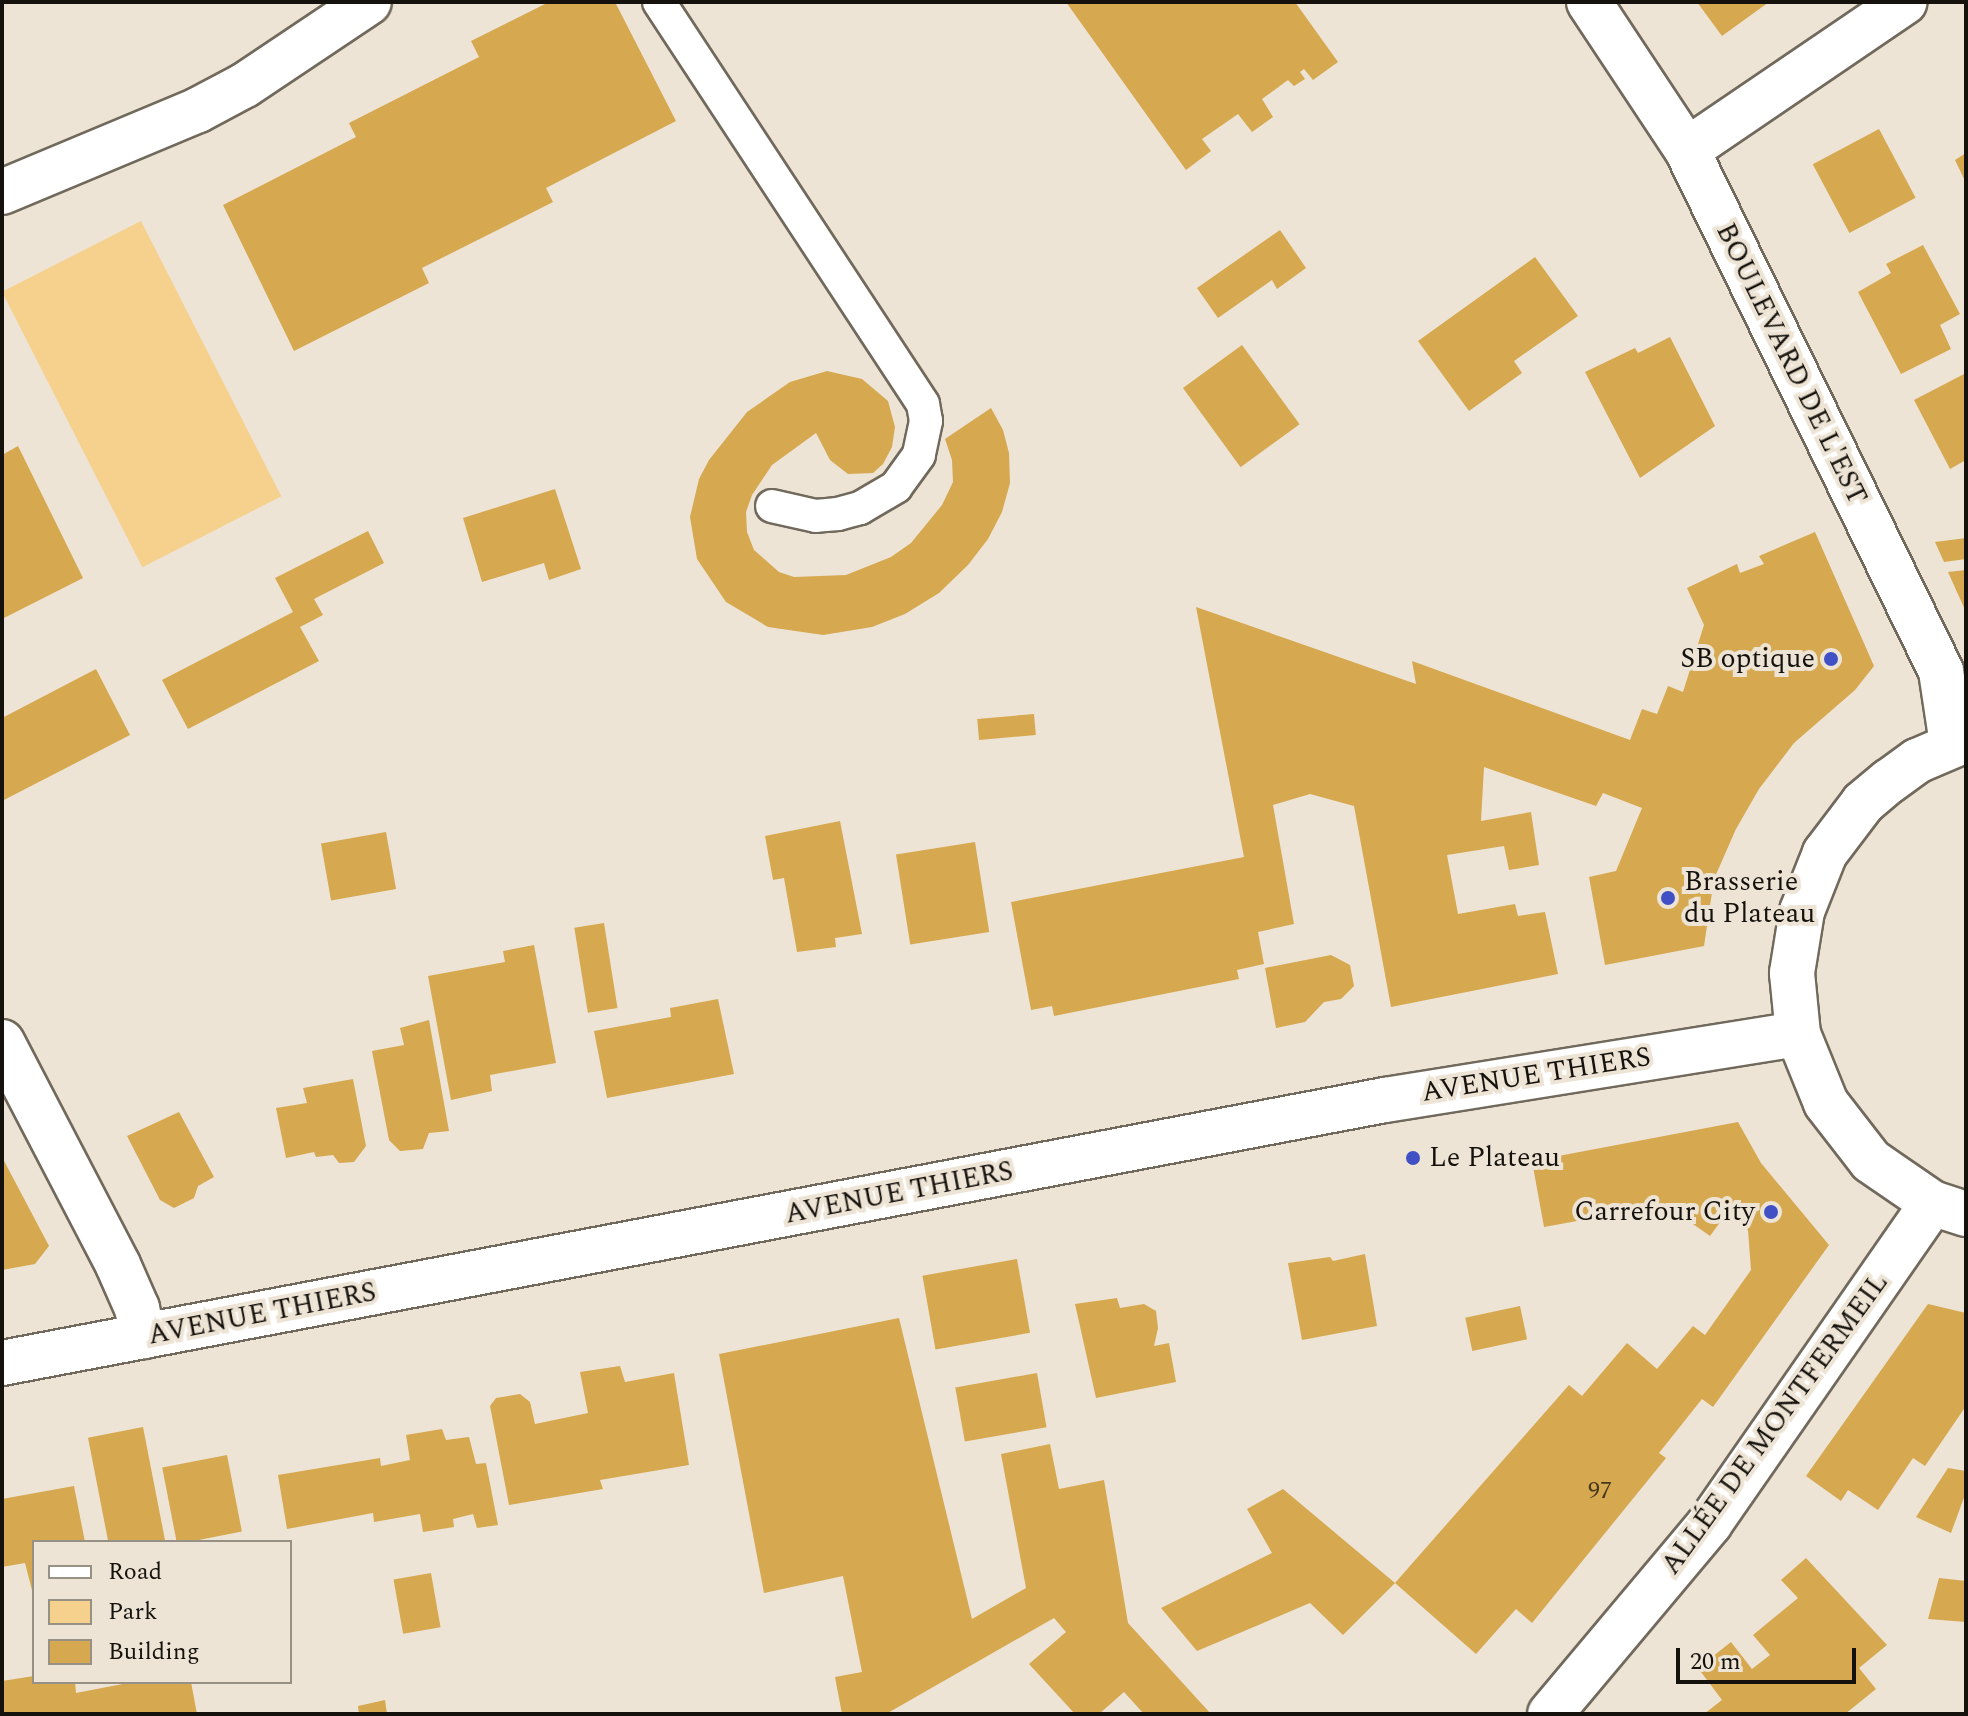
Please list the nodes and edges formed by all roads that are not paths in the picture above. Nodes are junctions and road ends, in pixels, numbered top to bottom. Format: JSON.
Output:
{"nodes":[{"id":1,"x":369,"y":2,"type":"edge"},
{"id":2,"x":659,"y":2,"type":"edge"},
{"id":3,"x":1589,"y":2,"type":"edge"},
{"id":4,"x":1905,"y":2,"type":"edge"},
{"id":5,"x":1687,"y":150,"type":"junction"},
{"id":6,"x":2,"y":192,"type":"edge"},
{"id":7,"x":772,"y":506,"type":"dead end"},
{"id":8,"x":1959,"y":742,"type":"edge"},
{"id":9,"x":1798,"y":1034,"type":"junction"},
{"id":10,"x":2,"y":1042,"type":"edge"},
{"id":11,"x":1949,"y":1208,"type":"edge"},
{"id":12,"x":143,"y":1336,"type":"junction"},
{"id":13,"x":2,"y":1363,"type":"edge"},
{"id":14,"x":1550,"y":1714,"type":"edge"}],
"edges":[{"from":1,"to":6,"type":"main road"},
{"from":2,"to":7,"type":"lane"},
{"from":3,"to":5,"type":"main road","name":"BOULEVARD DE L'EST"},
{"from":4,"to":5,"type":"main road"},
{"from":5,"to":8,"type":"main road","name":"BOULEVARD DE L'EST"},
{"from":8,"to":9,"type":"main road"},
{"from":9,"to":11,"type":"main road"},
{"from":9,"to":12,"type":"main road","name":"AVENUE THIERS"},
{"from":10,"to":12,"type":"main road"},
{"from":11,"to":14,"type":"main road","name":"ALLÉE DE MONTFERMEIL"},
{"from":12,"to":13,"type":"main road","name":"AVENUE THIERS"}]}
